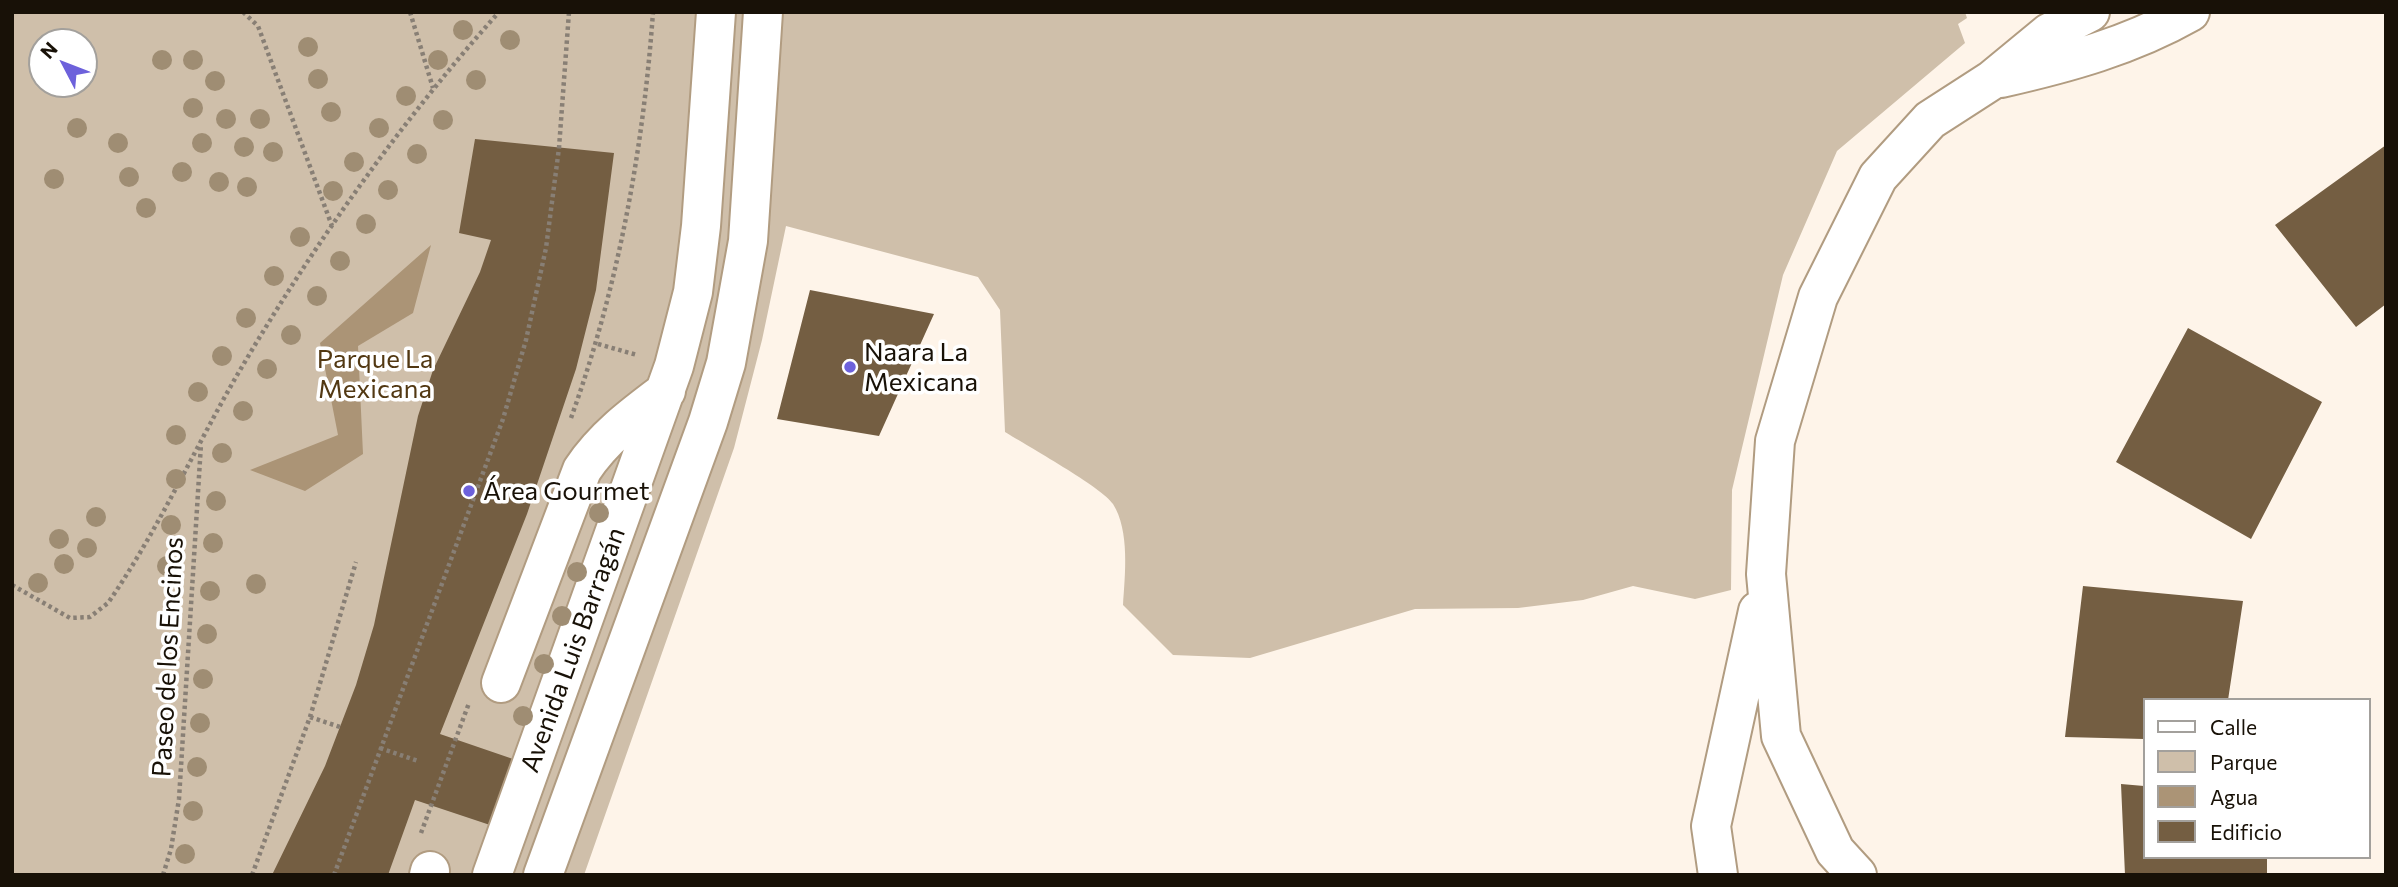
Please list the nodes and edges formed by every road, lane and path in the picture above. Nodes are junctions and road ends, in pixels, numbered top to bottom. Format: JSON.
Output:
{"nodes":[{"id":1,"x":243,"y":12,"type":"edge"},
{"id":2,"x":410,"y":12,"type":"edge"},
{"id":3,"x":499,"y":12,"type":"edge"},
{"id":4,"x":569,"y":12,"type":"edge"},
{"id":5,"x":653,"y":12,"type":"edge"},
{"id":6,"x":716,"y":12,"type":"edge"},
{"id":7,"x":763,"y":12,"type":"edge"},
{"id":8,"x":2090,"y":12,"type":"edge"},
{"id":9,"x":2190,"y":12,"type":"edge"},
{"id":10,"x":1992,"y":80,"type":"junction"},
{"id":11,"x":433,"y":88,"type":"junction"},
{"id":12,"x":332,"y":227,"type":"junction"},
{"id":13,"x":598,"y":344,"type":"dead end"},
{"id":14,"x":666,"y":391,"type":"junction"},
{"id":15,"x":201,"y":440,"type":"junction"},
{"id":16,"x":355,"y":562,"type":"dead end"},
{"id":17,"x":1766,"y":574,"type":"junction"},
{"id":18,"x":12,"y":585,"type":"edge"},
{"id":19,"x":501,"y":683,"type":"dead end"},
{"id":20,"x":310,"y":717,"type":"junction"},
{"id":21,"x":340,"y":727,"type":"dead end"},
{"id":22,"x":380,"y":748,"type":"junction"},
{"id":23,"x":418,"y":761,"type":"dead end"},
{"id":24,"x":163,"y":875,"type":"edge"},
{"id":25,"x":252,"y":875,"type":"edge"},
{"id":26,"x":334,"y":875,"type":"edge"},
{"id":27,"x":492,"y":875,"type":"edge"},
{"id":28,"x":543,"y":875,"type":"edge"},
{"id":29,"x":1718,"y":875,"type":"edge"},
{"id":30,"x":1857,"y":875,"type":"edge"}],
"edges":[{"from":1,"to":12,"type":"path"},
{"from":2,"to":11,"type":"path"},
{"from":3,"to":11,"type":"path"},
{"from":4,"to":22,"type":"path"},
{"from":5,"to":13,"type":"path"},
{"from":6,"to":14,"type":"street","name":"Avenida Luis Barragán"},
{"from":7,"to":28,"type":"street","name":"Avenida Luis Barragán"},
{"from":8,"to":10,"type":"street"},
{"from":9,"to":10,"type":"street"},
{"from":10,"to":17,"type":"street"},
{"from":11,"to":12,"type":"path"},
{"from":12,"to":15,"type":"path"},
{"from":14,"to":19,"type":"street"},
{"from":14,"to":27,"type":"street","name":"Avenida Luis Barragán"},
{"from":15,"to":18,"type":"path"},
{"from":15,"to":24,"type":"path","name":"Paseo de los Encinos"},
{"from":16,"to":20,"type":"path"},
{"from":17,"to":29,"type":"street"},
{"from":17,"to":30,"type":"street"},
{"from":20,"to":21,"type":"path"},
{"from":20,"to":25,"type":"path"},
{"from":22,"to":23,"type":"path"},
{"from":22,"to":26,"type":"path"}]}
